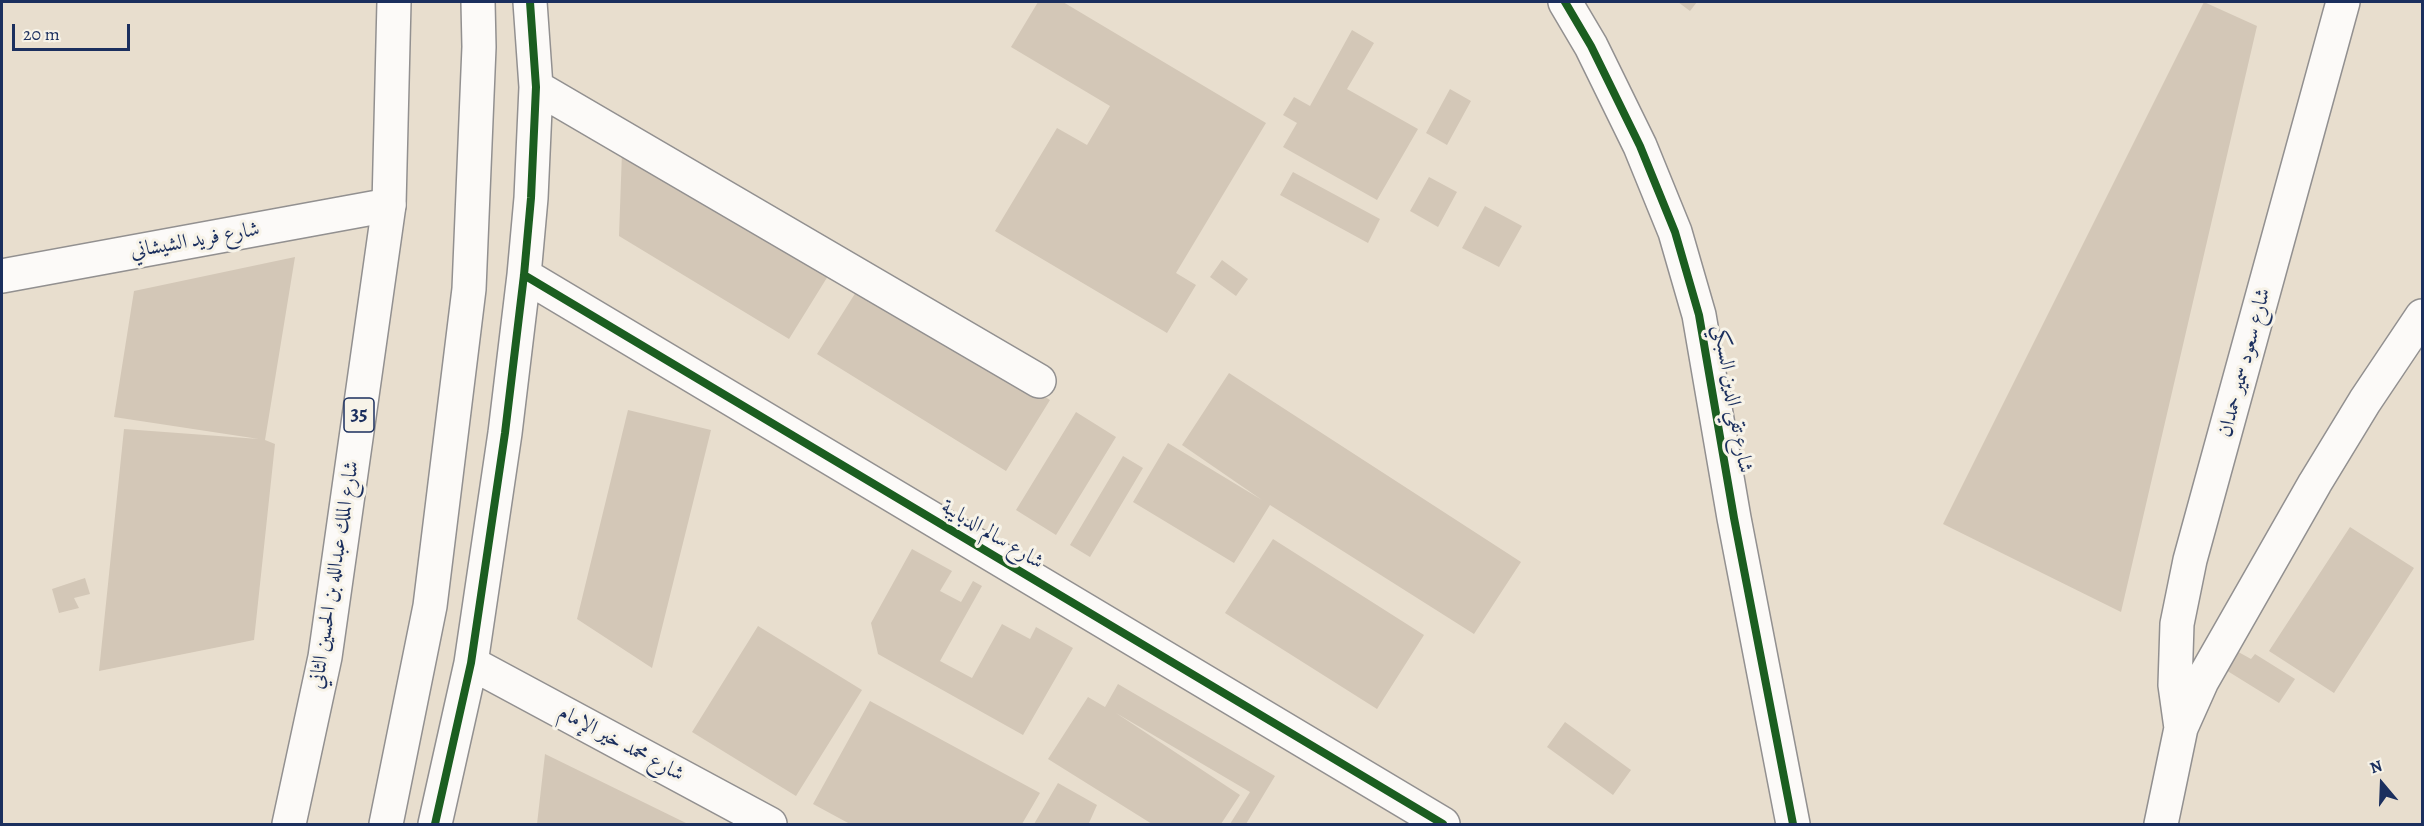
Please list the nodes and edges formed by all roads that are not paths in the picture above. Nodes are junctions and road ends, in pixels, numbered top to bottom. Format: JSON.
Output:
{"nodes":[{"id":1,"x":394,"y":2,"type":"edge"},
{"id":2,"x":478,"y":2,"type":"edge"},
{"id":3,"x":530,"y":2,"type":"edge"},
{"id":4,"x":1566,"y":2,"type":"edge"},
{"id":5,"x":2343,"y":2,"type":"edge"},
{"id":6,"x":536,"y":87,"type":"junction"},
{"id":7,"x":389,"y":205,"type":"junction"},
{"id":8,"x":524,"y":275,"type":"junction"},
{"id":9,"x":2,"y":276,"type":"edge"},
{"id":10,"x":2422,"y":316,"type":"edge"},
{"id":11,"x":1039,"y":381,"type":"dead end"},
{"id":12,"x":471,"y":663,"type":"junction"},
{"id":13,"x":2181,"y":728,"type":"junction"},
{"id":14,"x":289,"y":825,"type":"edge"},
{"id":15,"x":386,"y":825,"type":"edge"},
{"id":16,"x":435,"y":825,"type":"edge"},
{"id":17,"x":770,"y":825,"type":"edge"},
{"id":18,"x":1443,"y":825,"type":"edge"},
{"id":19,"x":1793,"y":825,"type":"edge"},
{"id":20,"x":2162,"y":825,"type":"edge"}],
"edges":[{"from":1,"to":7,"type":"main road","name":"شارع الملك عبدالله بن الحسين الثاني","number":"35"},
{"from":2,"to":15,"type":"main road"},
{"from":3,"to":6,"type":"main road"},
{"from":4,"to":19,"type":"main road","name":"شارع تقي الدين السبكي"},
{"from":5,"to":13,"type":"main road","name":"شارع سعود سمير حمدان"},
{"from":6,"to":8,"type":"main road"},
{"from":6,"to":11,"type":"main road"},
{"from":7,"to":9,"type":"main road","name":"شارع فريد الشيشاني"},
{"from":7,"to":14,"type":"main road","name":"شارع الملك عبدالله بن الحسين الثاني","number":"35"},
{"from":8,"to":12,"type":"main road"},
{"from":8,"to":18,"type":"main road","name":"شارع سالم الدبايبة"},
{"from":10,"to":13,"type":"main road","name":"شارع سعود سمير حمدان"},
{"from":12,"to":16,"type":"main road"},
{"from":12,"to":17,"type":"main road","name":"شارع محمد خير الإمام"},
{"from":13,"to":20,"type":"main road","name":"شارع سعود سمير حمدان"}]}
